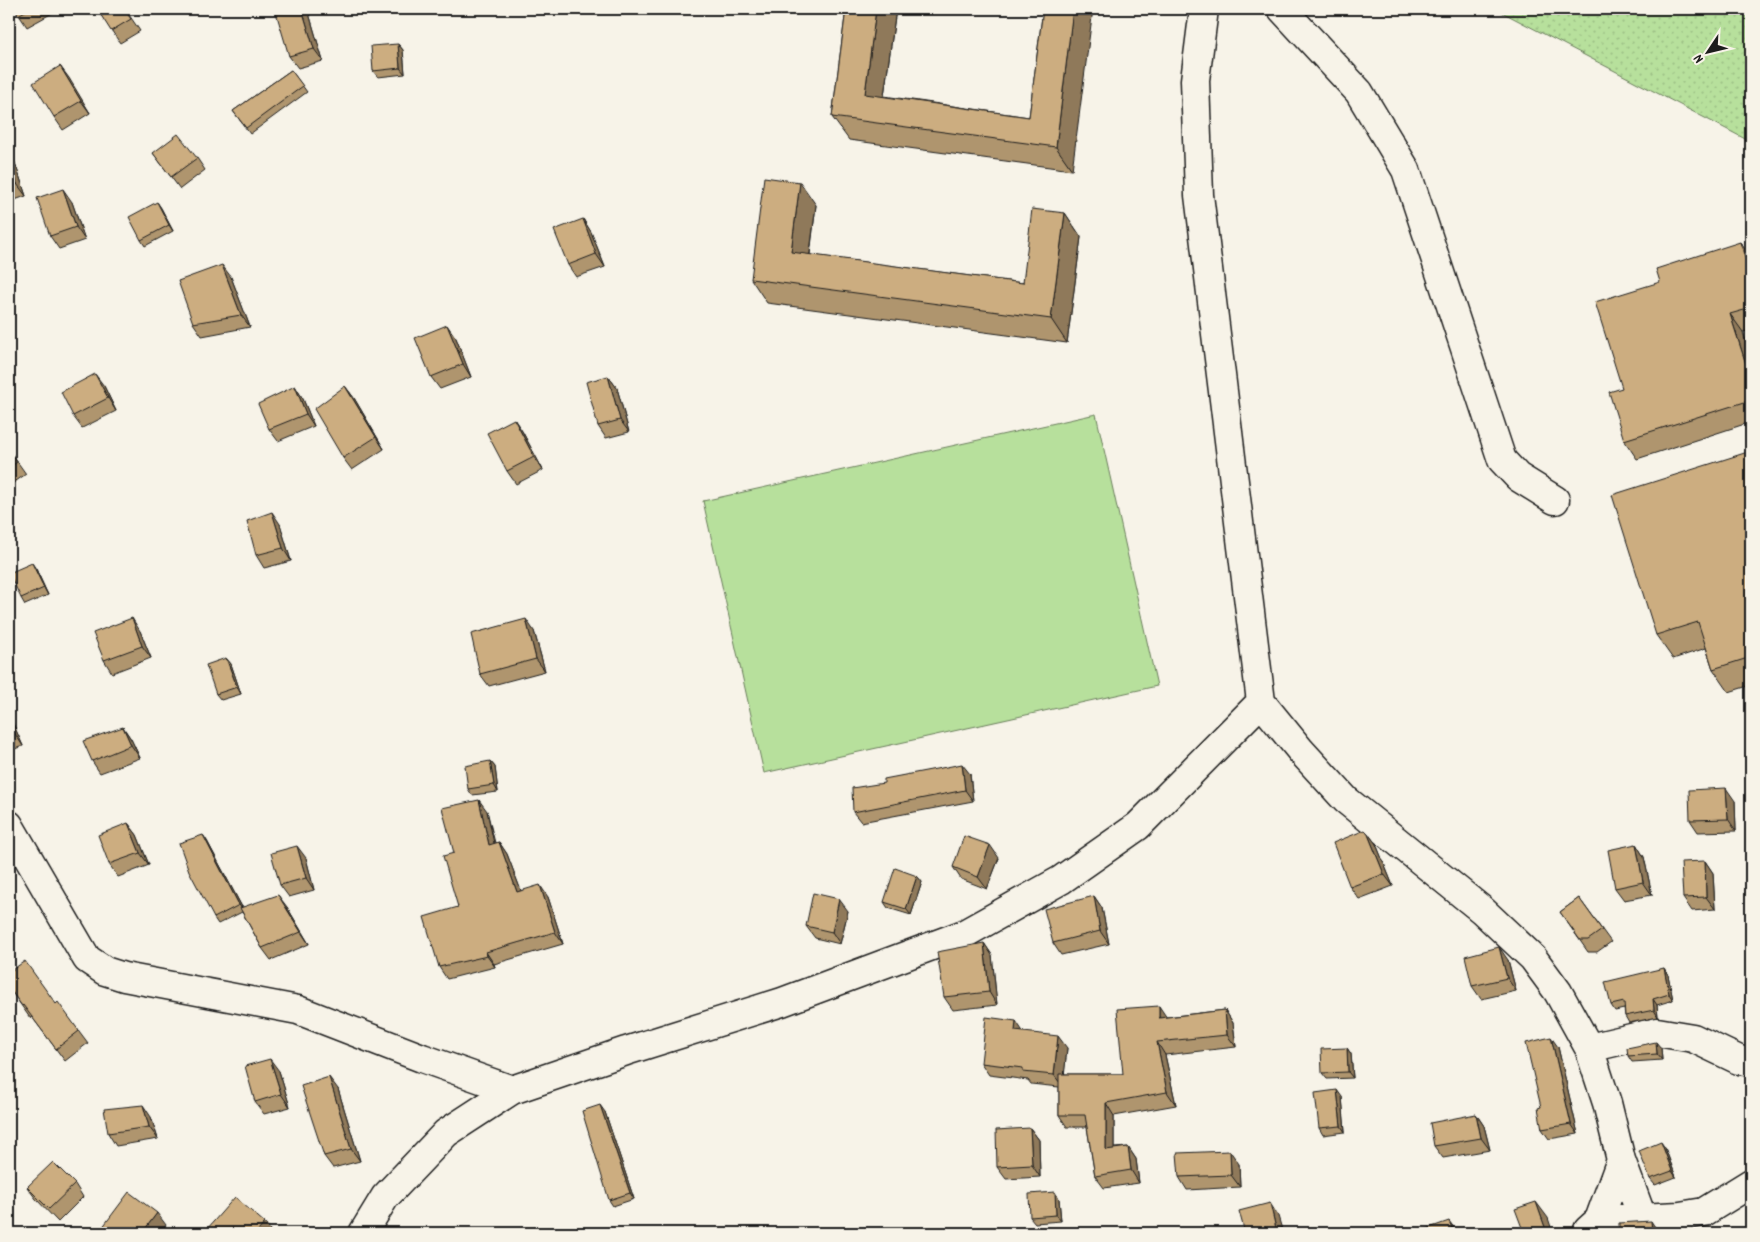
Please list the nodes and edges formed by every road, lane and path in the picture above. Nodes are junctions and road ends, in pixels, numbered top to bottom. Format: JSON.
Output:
{"nodes":[{"id":1,"x":1204,"y":9,"type":"edge"},
{"id":2,"x":1282,"y":9,"type":"edge"},
{"id":3,"x":1555,"y":500,"type":"dead end"},
{"id":4,"x":1260,"y":702,"type":"junction"},
{"id":5,"x":9,"y":825,"type":"edge"},
{"id":6,"x":1589,"y":1048,"type":"junction"},
{"id":7,"x":1751,"y":1062,"type":"edge"},
{"id":8,"x":512,"y":1090,"type":"junction"},
{"id":9,"x":1621,"y":1160,"type":"junction"},
{"id":10,"x":1751,"y":1183,"type":"edge"},
{"id":11,"x":1642,"y":1217,"type":"junction"},
{"id":12,"x":1592,"y":1226,"type":"edge"},
{"id":13,"x":363,"y":1233,"type":"edge"}],
"edges":[{"from":1,"to":4,"type":"street"},
{"from":2,"to":3,"type":"street"},
{"from":4,"to":6,"type":"street"},
{"from":4,"to":8,"type":"street"},
{"from":5,"to":8,"type":"street"},
{"from":6,"to":7,"type":"street"},
{"from":6,"to":9,"type":"street"},
{"from":8,"to":13,"type":"street"},
{"from":9,"to":11,"type":"street"},
{"from":9,"to":12,"type":"street"},
{"from":10,"to":11,"type":"street"},
{"from":11,"to":12,"type":"street"}]}
